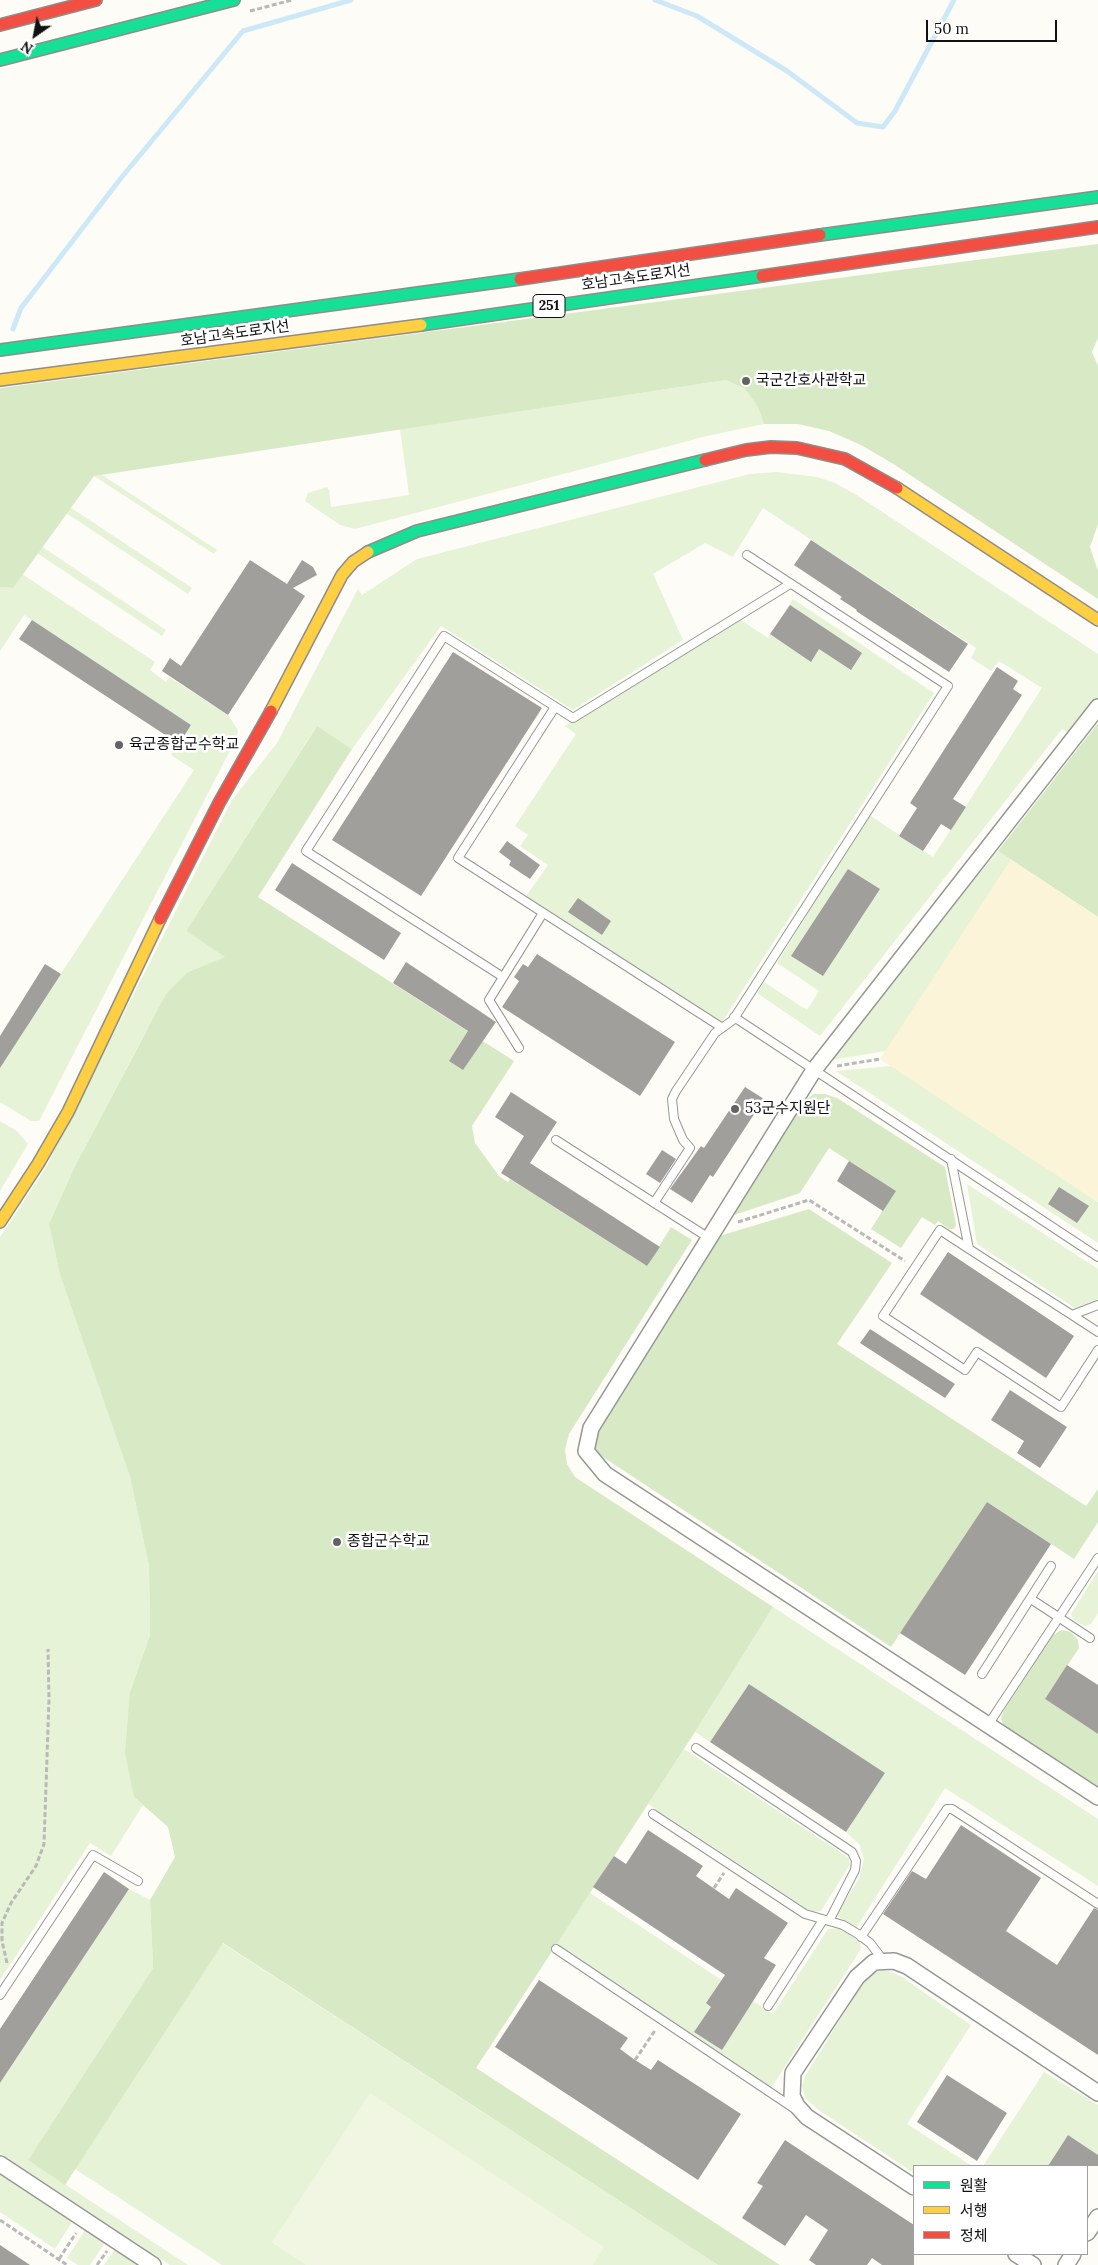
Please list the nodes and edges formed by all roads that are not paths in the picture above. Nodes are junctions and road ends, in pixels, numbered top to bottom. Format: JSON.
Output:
{"nodes":[{"id":1,"x":96,"y":0,"type":"edge"},
{"id":2,"x":234,"y":0,"type":"edge"},
{"id":3,"x":191,"y":5,"type":"edge"},
{"id":4,"x":0,"y":26,"type":"edge"},
{"id":5,"x":0,"y":60,"type":"edge"},
{"id":6,"x":1098,"y":197,"type":"edge"},
{"id":7,"x":1098,"y":227,"type":"edge"},
{"id":8,"x":0,"y":350,"type":"edge"},
{"id":9,"x":0,"y":380,"type":"edge"},
{"id":10,"x":747,"y":555,"type":"dead end"},
{"id":11,"x":790,"y":584,"type":"junction"},
{"id":12,"x":1098,"y":620,"type":"edge"},
{"id":13,"x":555,"y":707,"type":"junction"},
{"id":14,"x":1098,"y":707,"type":"edge"},
{"id":15,"x":544,"y":913,"type":"junction"},
{"id":16,"x":503,"y":977,"type":"junction"},
{"id":17,"x":734,"y":1017,"type":"junction"},
{"id":18,"x":721,"y":1027,"type":"junction"},
{"id":19,"x":520,"y":1048,"type":"dead end"},
{"id":20,"x":814,"y":1070,"type":"junction"},
{"id":21,"x":556,"y":1140,"type":"dead end"},
{"id":22,"x":951,"y":1160,"type":"junction"},
{"id":23,"x":654,"y":1202,"type":"junction"},
{"id":24,"x":0,"y":1222,"type":"edge"},
{"id":25,"x":712,"y":1233,"type":"junction"},
{"id":26,"x":969,"y":1248,"type":"junction"},
{"id":27,"x":1098,"y":1256,"type":"edge"},
{"id":28,"x":1098,"y":1305,"type":"edge"},
{"id":29,"x":1072,"y":1315,"type":"junction"},
{"id":30,"x":1098,"y":1332,"type":"edge"},
{"id":31,"x":1098,"y":1350,"type":"edge"},
{"id":32,"x":1098,"y":1558,"type":"edge"},
{"id":33,"x":1051,"y":1566,"type":"dead end"},
{"id":34,"x":1031,"y":1599,"type":"junction"},
{"id":35,"x":1059,"y":1617,"type":"junction"},
{"id":36,"x":1090,"y":1638,"type":"dead end"},
{"id":37,"x":982,"y":1674,"type":"dead end"},
{"id":38,"x":988,"y":1725,"type":"junction"},
{"id":39,"x":696,"y":1748,"type":"dead end"},
{"id":40,"x":1098,"y":1797,"type":"edge"},
{"id":41,"x":653,"y":1814,"type":"dead end"},
{"id":42,"x":138,"y":1881,"type":"dead end"},
{"id":43,"x":1098,"y":1904,"type":"edge"},
{"id":44,"x":826,"y":1921,"type":"junction"},
{"id":45,"x":861,"y":1936,"type":"junction"},
{"id":46,"x":556,"y":1949,"type":"dead end"},
{"id":47,"x":883,"y":1960,"type":"junction"},
{"id":48,"x":0,"y":1995,"type":"edge"},
{"id":49,"x":768,"y":2006,"type":"dead end"},
{"id":50,"x":1098,"y":2093,"type":"edge"},
{"id":51,"x":807,"y":2117,"type":"junction"},
{"id":52,"x":0,"y":2164,"type":"edge"},
{"id":53,"x":913,"y":2186,"type":"edge"},
{"id":54,"x":1098,"y":2217,"type":"edge"},
{"id":55,"x":1088,"y":2232,"type":"edge"},
{"id":56,"x":1018,"y":2255,"type":"edge"},
{"id":57,"x":154,"y":2265,"type":"edge"},
{"id":58,"x":1033,"y":2265,"type":"edge"}],
"edges":[{"from":1,"to":4,"type":"main road"},
{"from":2,"to":3,"type":"main road"},
{"from":3,"to":5,"type":"main road"},
{"from":6,"to":8,"type":"main road","name":"호남고속도로지선","number":"251"},
{"from":7,"to":9,"type":"main road","name":"호남고속도로지선","number":"251"},
{"from":10,"to":11,"type":"lane"},
{"from":11,"to":13,"type":"lane"},
{"from":11,"to":17,"type":"lane"},
{"from":12,"to":24,"type":"main road"},
{"from":13,"to":15,"type":"lane"},
{"from":13,"to":16,"type":"lane"},
{"from":14,"to":20,"type":"street"},
{"from":15,"to":16,"type":"lane"},
{"from":15,"to":18,"type":"lane"},
{"from":16,"to":19,"type":"lane"},
{"from":17,"to":18,"type":"lane"},
{"from":17,"to":20,"type":"lane"},
{"from":18,"to":23,"type":"lane"},
{"from":20,"to":22,"type":"lane"},
{"from":20,"to":25,"type":"street"},
{"from":21,"to":23,"type":"lane"},
{"from":22,"to":26,"type":"lane"},
{"from":22,"to":27,"type":"lane"},
{"from":23,"to":25,"type":"lane"},
{"from":25,"to":38,"type":"street"},
{"from":26,"to":29,"type":"lane"},
{"from":26,"to":31,"type":"lane"},
{"from":28,"to":29,"type":"lane"},
{"from":29,"to":30,"type":"lane"},
{"from":32,"to":35,"type":"lane"},
{"from":33,"to":34,"type":"lane"},
{"from":34,"to":35,"type":"lane"},
{"from":34,"to":37,"type":"lane"},
{"from":35,"to":36,"type":"lane"},
{"from":35,"to":38,"type":"lane"},
{"from":38,"to":40,"type":"street"},
{"from":39,"to":44,"type":"lane"},
{"from":41,"to":44,"type":"lane"},
{"from":42,"to":48,"type":"lane"},
{"from":43,"to":45,"type":"lane"},
{"from":44,"to":45,"type":"lane"},
{"from":44,"to":49,"type":"lane"},
{"from":45,"to":47,"type":"lane"},
{"from":46,"to":51,"type":"lane"},
{"from":47,"to":50,"type":"street"},
{"from":47,"to":51,"type":"street"},
{"from":51,"to":53,"type":"street"},
{"from":52,"to":57,"type":"street"},
{"from":54,"to":55,"type":"street"},
{"from":56,"to":58,"type":"street"}]}
